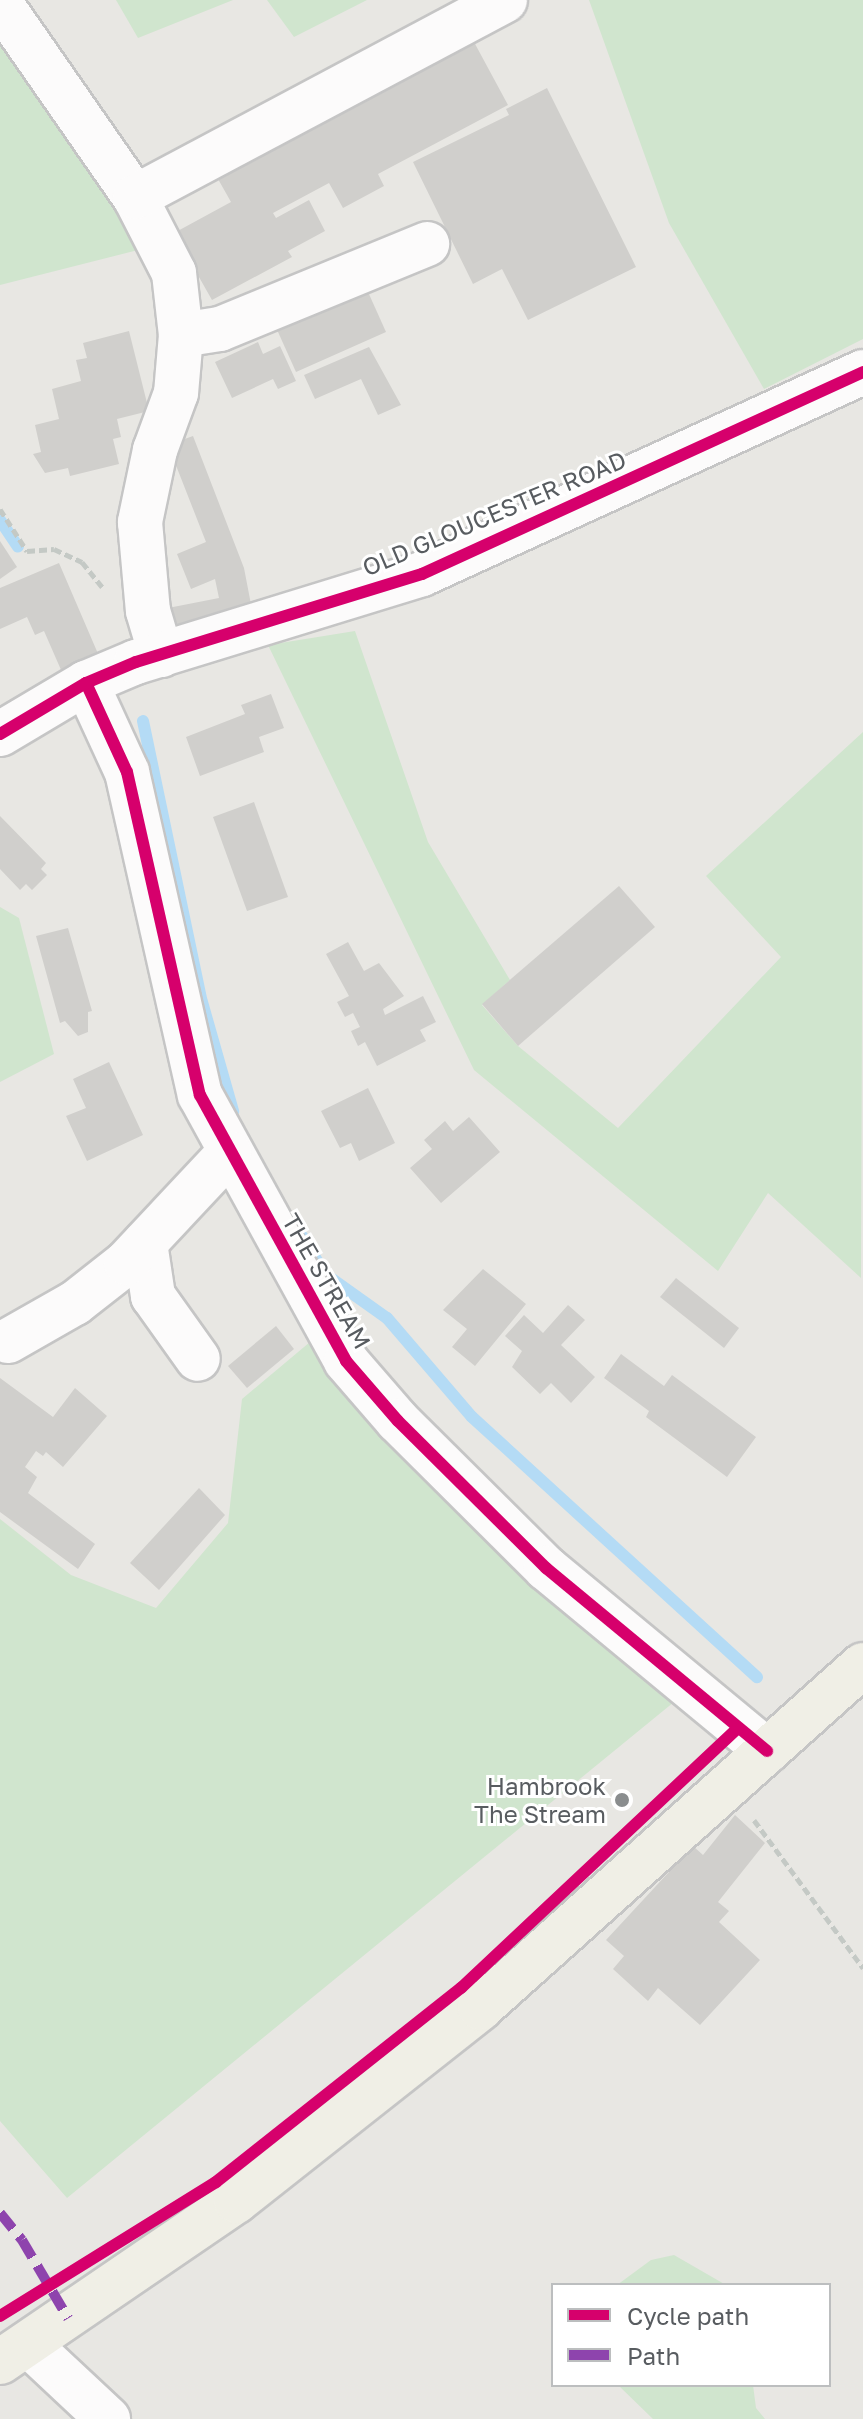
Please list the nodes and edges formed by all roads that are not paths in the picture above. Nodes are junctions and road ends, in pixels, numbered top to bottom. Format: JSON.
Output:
{"nodes":[{"id":1,"x":505,"y":0,"type":"edge"},
{"id":2,"x":0,"y":3,"type":"edge"},
{"id":3,"x":135,"y":197,"type":"junction"},
{"id":4,"x":427,"y":244,"type":"dead end"},
{"id":5,"x":181,"y":335,"type":"junction"},
{"id":6,"x":863,"y":372,"type":"edge"},
{"id":7,"x":161,"y":655,"type":"junction"},
{"id":8,"x":86,"y":683,"type":"junction"},
{"id":9,"x":0,"y":734,"type":"edge"},
{"id":10,"x":229,"y":1153,"type":"junction"},
{"id":11,"x":145,"y":1243,"type":"junction"},
{"id":12,"x":8,"y":1341,"type":"dead end"},
{"id":13,"x":198,"y":1359,"type":"dead end"},
{"id":14,"x":863,"y":1665,"type":"edge"},
{"id":15,"x":767,"y":1751,"type":"junction"},
{"id":16,"x":15,"y":2354,"type":"edge"},
{"id":17,"x":108,"y":2419,"type":"edge"}],
"edges":[{"from":1,"to":3,"type":"street"},
{"from":2,"to":3,"type":"street"},
{"from":3,"to":5,"type":"street"},
{"from":4,"to":5,"type":"street"},
{"from":5,"to":7,"type":"street"},
{"from":6,"to":7,"type":"street","name":"OLD GLOUCESTER ROAD"},
{"from":7,"to":8,"type":"street","name":"OLD GLOUCESTER ROAD"},
{"from":8,"to":9,"type":"street","name":"OLD GLOUCESTER ROAD"},
{"from":8,"to":10,"type":"street","name":"THE STREAM"},
{"from":10,"to":11,"type":"street"},
{"from":10,"to":15,"type":"street","name":"THE STREAM"},
{"from":11,"to":12,"type":"street"},
{"from":11,"to":13,"type":"street"},
{"from":14,"to":15,"type":"main road"},
{"from":15,"to":16,"type":"main road"},
{"from":16,"to":17,"type":"street"}]}
